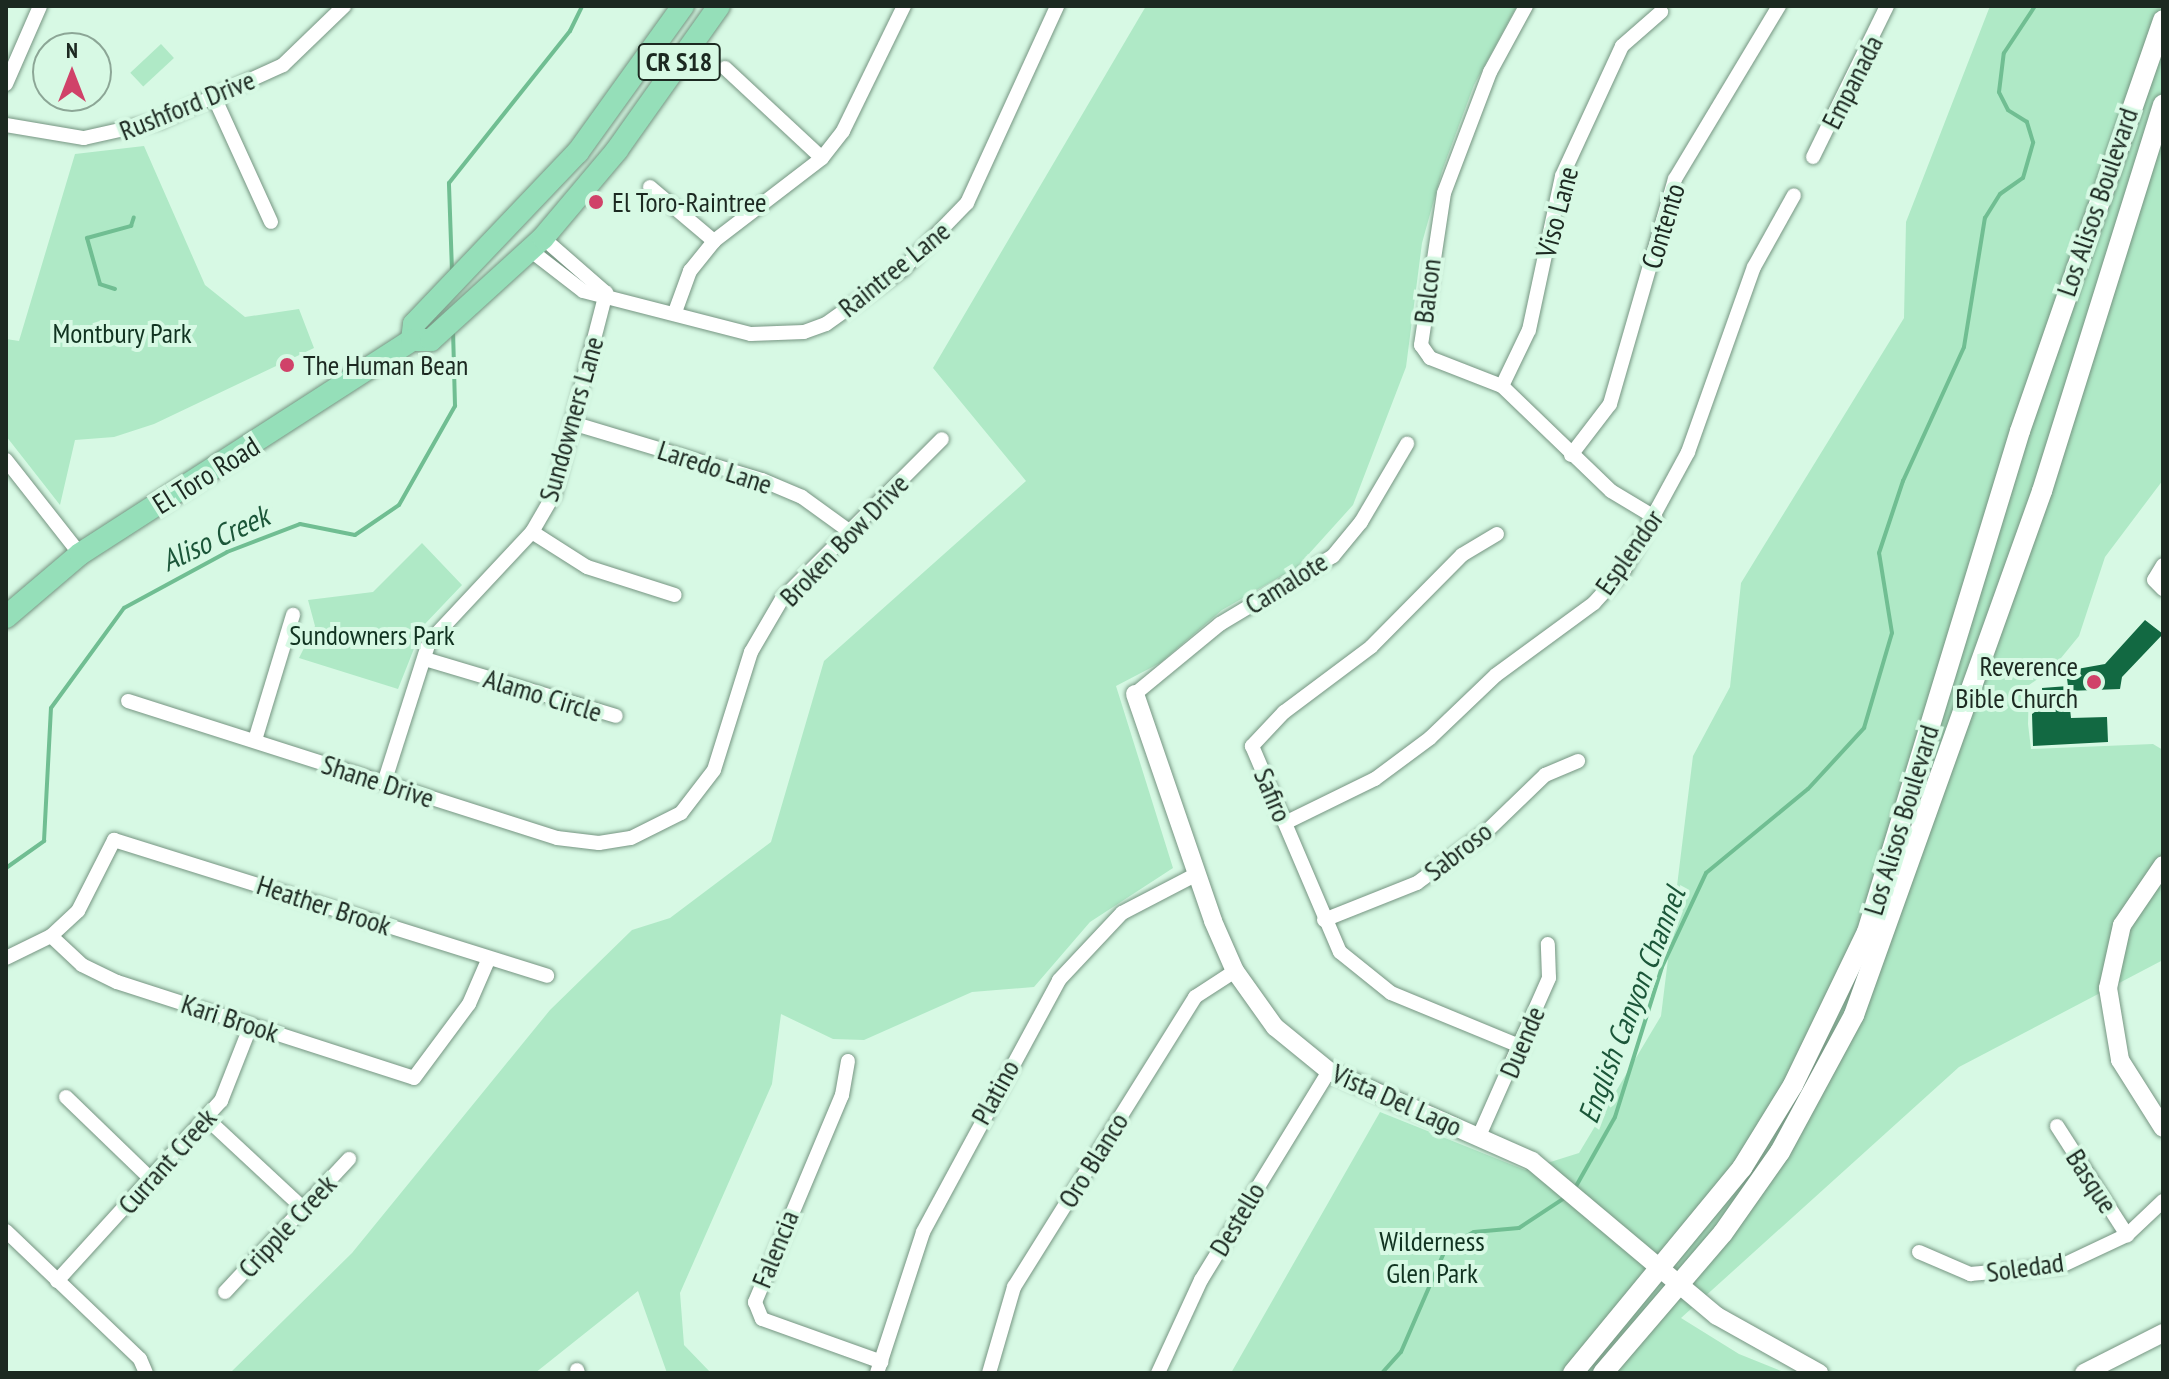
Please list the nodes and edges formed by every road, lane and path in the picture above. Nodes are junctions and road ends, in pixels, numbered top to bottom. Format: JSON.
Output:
{"nodes":[{"id":1,"x":40,"y":6,"type":"edge"},
{"id":2,"x":344,"y":6,"type":"edge"},
{"id":3,"x":683,"y":6,"type":"edge"},
{"id":4,"x":719,"y":6,"type":"edge"},
{"id":5,"x":904,"y":6,"type":"edge"},
{"id":6,"x":1057,"y":6,"type":"edge"},
{"id":7,"x":1526,"y":6,"type":"edge"},
{"id":8,"x":1779,"y":6,"type":"edge"},
{"id":9,"x":1887,"y":6,"type":"edge"},
{"id":10,"x":1661,"y":12,"type":"dead end"},
{"id":11,"x":2163,"y":20,"type":"edge"},
{"id":12,"x":725,"y":68,"type":"dead end"},
{"id":13,"x":6,"y":84,"type":"edge"},
{"id":14,"x":215,"y":99,"type":"junction"},
{"id":15,"x":2163,"y":105,"type":"edge"},
{"id":16,"x":6,"y":125,"type":"edge"},
{"id":17,"x":1813,"y":157,"type":"dead end"},
{"id":18,"x":822,"y":158,"type":"junction"},
{"id":19,"x":650,"y":187,"type":"dead end"},
{"id":20,"x":1794,"y":195,"type":"dead end"},
{"id":21,"x":271,"y":222,"type":"dead end"},
{"id":22,"x":714,"y":241,"type":"junction"},
{"id":23,"x":537,"y":244,"type":"junction"},
{"id":24,"x":578,"y":266,"type":"junction"},
{"id":25,"x":566,"y":280,"type":"junction"},
{"id":26,"x":606,"y":293,"type":"junction"},
{"id":27,"x":675,"y":312,"type":"junction"},
{"id":28,"x":421,"y":340,"type":"junction"},
{"id":29,"x":1502,"y":386,"type":"junction"},
{"id":30,"x":572,"y":423,"type":"junction"},
{"id":31,"x":942,"y":439,"type":"dead end"},
{"id":32,"x":1407,"y":444,"type":"dead end"},
{"id":33,"x":1571,"y":455,"type":"junction"},
{"id":34,"x":6,"y":460,"type":"edge"},
{"id":35,"x":1656,"y":518,"type":"junction"},
{"id":36,"x":849,"y":531,"type":"junction"},
{"id":37,"x":532,"y":532,"type":"junction"},
{"id":38,"x":1497,"y":534,"type":"dead end"},
{"id":39,"x":80,"y":554,"type":"junction"},
{"id":40,"x":2163,"y":565,"type":"edge"},
{"id":41,"x":2163,"y":589,"type":"edge"},
{"id":42,"x":675,"y":595,"type":"dead end"},
{"id":43,"x":293,"y":615,"type":"dead end"},
{"id":44,"x":6,"y":617,"type":"edge"},
{"id":45,"x":425,"y":659,"type":"junction"},
{"id":46,"x":1135,"y":694,"type":"joint"},
{"id":47,"x":128,"y":701,"type":"dead end"},
{"id":48,"x":616,"y":716,"type":"dead end"},
{"id":49,"x":255,"y":740,"type":"junction"},
{"id":50,"x":1578,"y":761,"type":"dead end"},
{"id":51,"x":384,"y":783,"type":"junction"},
{"id":52,"x":1285,"y":823,"type":"junction"},
{"id":53,"x":631,"y":838,"type":"joint"},
{"id":54,"x":2163,"y":865,"type":"edge"},
{"id":55,"x":1197,"y":874,"type":"junction"},
{"id":56,"x":1324,"y":920,"type":"junction"},
{"id":57,"x":51,"y":936,"type":"junction"},
{"id":58,"x":1548,"y":944,"type":"dead end"},
{"id":59,"x":6,"y":958,"type":"edge"},
{"id":60,"x":489,"y":958,"type":"junction"},
{"id":61,"x":1235,"y":971,"type":"junction"},
{"id":62,"x":547,"y":976,"type":"dead end"},
{"id":63,"x":251,"y":1025,"type":"junction"},
{"id":64,"x":1522,"y":1047,"type":"junction"},
{"id":65,"x":848,"y":1061,"type":"dead end"},
{"id":66,"x":1329,"y":1071,"type":"junction"},
{"id":67,"x":66,"y":1097,"type":"dead end"},
{"id":68,"x":207,"y":1119,"type":"junction"},
{"id":69,"x":2057,"y":1126,"type":"dead end"},
{"id":70,"x":2163,"y":1128,"type":"edge"},
{"id":71,"x":1479,"y":1136,"type":"junction"},
{"id":72,"x":349,"y":1159,"type":"dead end"},
{"id":73,"x":152,"y":1180,"type":"junction"},
{"id":74,"x":2163,"y":1201,"type":"edge"},
{"id":75,"x":304,"y":1209,"type":"junction"},
{"id":76,"x":6,"y":1231,"type":"edge"},
{"id":77,"x":2127,"y":1235,"type":"junction"},
{"id":78,"x":1919,"y":1252,"type":"dead end"},
{"id":79,"x":1661,"y":1270,"type":"junction"},
{"id":80,"x":57,"y":1281,"type":"junction"},
{"id":81,"x":1678,"y":1284,"type":"junction"},
{"id":82,"x":225,"y":1292,"type":"dead end"},
{"id":83,"x":2163,"y":1333,"type":"edge"},
{"id":84,"x":879,"y":1367,"type":"edge"},
{"id":85,"x":147,"y":1370,"type":"edge"},
{"id":86,"x":989,"y":1373,"type":"edge"},
{"id":87,"x":1158,"y":1373,"type":"edge"},
{"id":88,"x":1573,"y":1373,"type":"edge"},
{"id":89,"x":1603,"y":1373,"type":"edge"},
{"id":90,"x":1819,"y":1373,"type":"edge"},
{"id":91,"x":2084,"y":1373,"type":"edge"}],
"edges":[{"from":1,"to":13,"type":"street"},
{"from":2,"to":14,"type":"street","name":"Rushford Drive"},
{"from":3,"to":28,"type":"main road"},
{"from":4,"to":23,"type":"main road","name":"El Toro Road","number":"CR S18"},
{"from":5,"to":18,"type":"street"},
{"from":6,"to":27,"type":"street","name":"Raintree Lane"},
{"from":7,"to":29,"type":"street","name":"Balcon"},
{"from":8,"to":33,"type":"street","name":"Contento"},
{"from":9,"to":17,"type":"street","name":"Empanada"},
{"from":10,"to":29,"type":"street","name":"Viso Lane"},
{"from":11,"to":79,"type":"main road","name":"Los Alisos Boulevard"},
{"from":12,"to":18,"type":"street"},
{"from":14,"to":16,"type":"street","name":"Rushford Drive"},
{"from":14,"to":21,"type":"street"},
{"from":15,"to":81,"type":"main road","name":"Los Alisos Boulevard"},
{"from":18,"to":22,"type":"street"},
{"from":19,"to":22,"type":"street"},
{"from":20,"to":35,"type":"street","name":"Esplendor"},
{"from":22,"to":27,"type":"street"},
{"from":23,"to":24,"type":"street","name":"Raintree Lane"},
{"from":23,"to":25,"type":"street","name":"Raintree Lane"},
{"from":23,"to":28,"type":"main road","name":"El Toro Road","number":"CR S18"},
{"from":24,"to":25,"type":"street"},
{"from":24,"to":26,"type":"street","name":"Raintree Lane"},
{"from":25,"to":26,"type":"street","name":"Raintree Lane"},
{"from":26,"to":27,"type":"street","name":"Raintree Lane"},
{"from":26,"to":30,"type":"street","name":"Sundowners Lane"},
{"from":28,"to":39,"type":"main road","name":"El Toro Road","number":"CR S18"},
{"from":29,"to":33,"type":"street","name":"Balcon"},
{"from":30,"to":36,"type":"street","name":"Laredo Lane"},
{"from":30,"to":37,"type":"street","name":"Sundowners Lane"},
{"from":31,"to":36,"type":"street","name":"Broken Bow Drive"},
{"from":32,"to":46,"type":"street","name":"Camalote"},
{"from":33,"to":35,"type":"street","name":"Balcon"},
{"from":34,"to":39,"type":"street"},
{"from":35,"to":52,"type":"street","name":"Esplendor"},
{"from":36,"to":53,"type":"street","name":"Broken Bow Drive"},
{"from":37,"to":42,"type":"street"},
{"from":37,"to":45,"type":"street","name":"Sundowners Lane"},
{"from":38,"to":52,"type":"street","name":"Safiro"},
{"from":39,"to":44,"type":"main road","name":"El Toro Road","number":"CR S18"},
{"from":40,"to":41,"type":"street"},
{"from":43,"to":49,"type":"street"},
{"from":45,"to":48,"type":"street","name":"Alamo Circle"},
{"from":45,"to":51,"type":"street","name":"Sundowners Lane"},
{"from":46,"to":55,"type":"street","name":"Vista Del Lago"},
{"from":47,"to":49,"type":"street","name":"Shane Drive"},
{"from":49,"to":51,"type":"street","name":"Shane Drive"},
{"from":50,"to":56,"type":"street","name":"Sabroso"},
{"from":51,"to":53,"type":"street","name":"Shane Drive"},
{"from":52,"to":56,"type":"street","name":"Safiro"},
{"from":54,"to":70,"type":"street"},
{"from":55,"to":61,"type":"street","name":"Vista Del Lago"},
{"from":55,"to":84,"type":"street","name":"Platino"},
{"from":56,"to":64,"type":"street","name":"Safiro"},
{"from":57,"to":59,"type":"street"},
{"from":57,"to":60,"type":"street","name":"Heather Brook"},
{"from":57,"to":63,"type":"street","name":"Kari Brook"},
{"from":58,"to":64,"type":"street","name":"Duende"},
{"from":60,"to":62,"type":"street","name":"Heather Brook"},
{"from":60,"to":63,"type":"street","name":"Kari Brook"},
{"from":61,"to":66,"type":"street","name":"Vista Del Lago"},
{"from":61,"to":86,"type":"street","name":"Oro Blanco"},
{"from":63,"to":68,"type":"street","name":"Currant Creek"},
{"from":64,"to":71,"type":"street","name":"Duende"},
{"from":65,"to":84,"type":"street","name":"Falencia"},
{"from":66,"to":71,"type":"street","name":"Vista Del Lago"},
{"from":66,"to":87,"type":"street","name":"Destello"},
{"from":67,"to":73,"type":"street"},
{"from":68,"to":73,"type":"street","name":"Currant Creek"},
{"from":68,"to":75,"type":"street"},
{"from":69,"to":77,"type":"street","name":"Basque"},
{"from":71,"to":79,"type":"street","name":"Vista Del Lago"},
{"from":72,"to":75,"type":"street","name":"Cripple Creek"},
{"from":73,"to":80,"type":"street","name":"Currant Creek"},
{"from":74,"to":77,"type":"street","name":"Soledad"},
{"from":75,"to":82,"type":"street","name":"Cripple Creek"},
{"from":76,"to":80,"type":"street"},
{"from":77,"to":78,"type":"street","name":"Soledad"},
{"from":79,"to":81,"type":"street","name":"Vista Del Lago"},
{"from":79,"to":88,"type":"main road","name":"Los Alisos Boulevard"},
{"from":80,"to":85,"type":"street"},
{"from":81,"to":89,"type":"main road","name":"Los Alisos Boulevard"},
{"from":81,"to":90,"type":"street","name":"Vista Del Lago"},
{"from":83,"to":91,"type":"street"}]}
